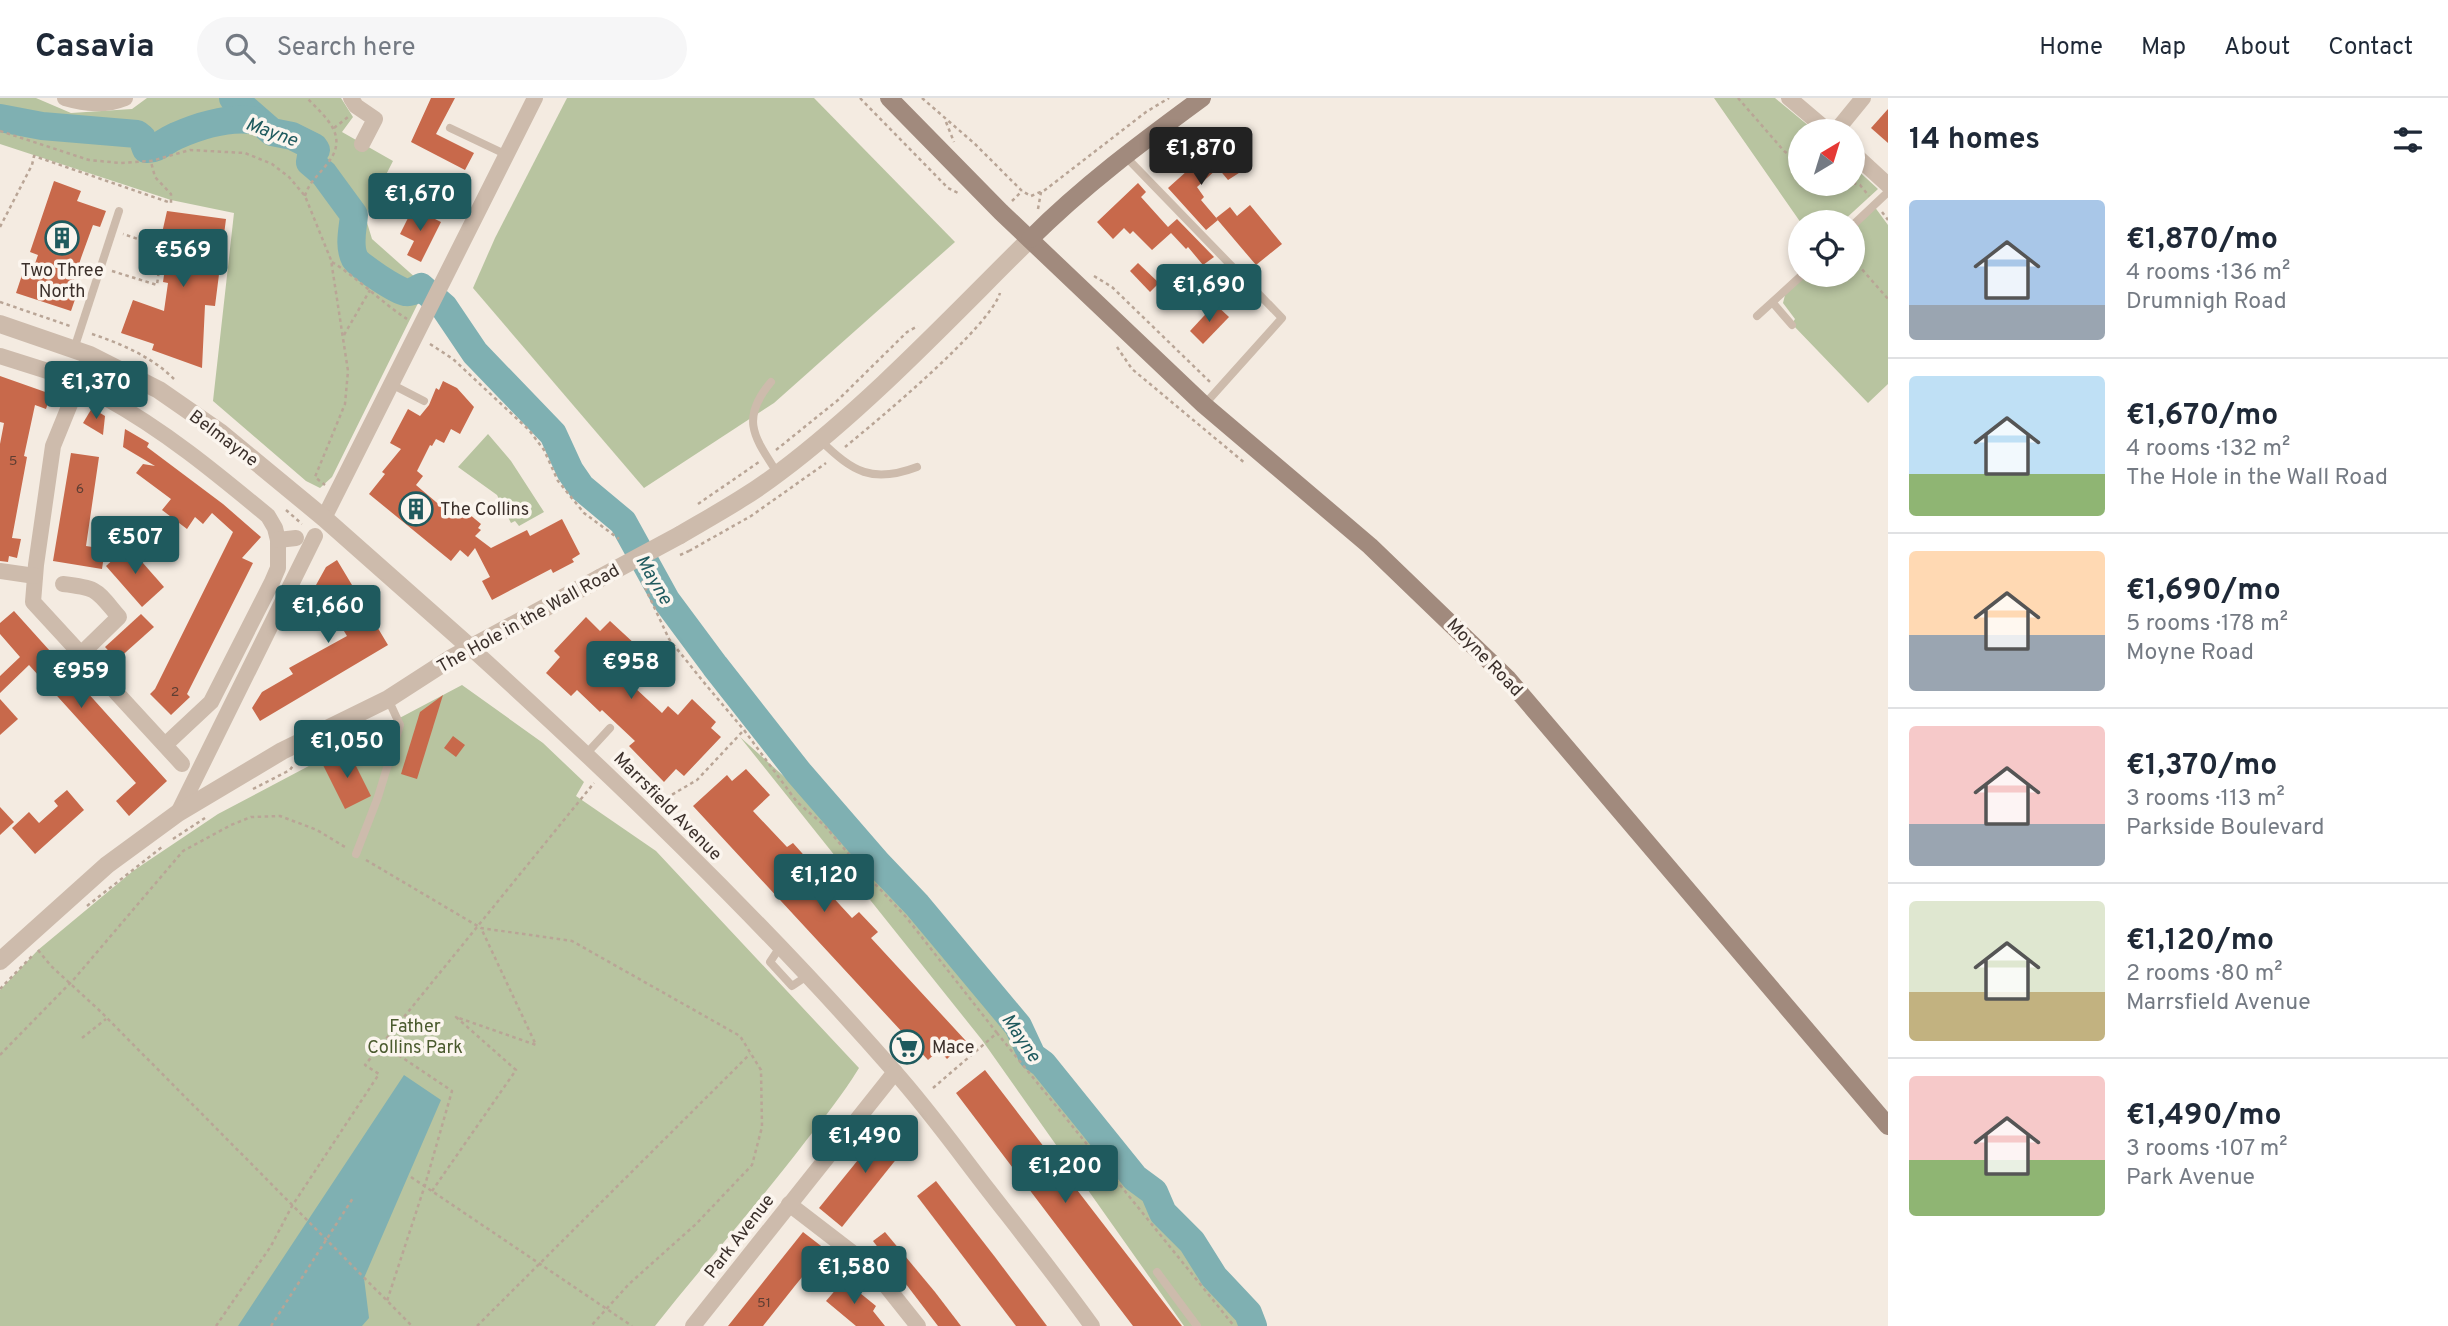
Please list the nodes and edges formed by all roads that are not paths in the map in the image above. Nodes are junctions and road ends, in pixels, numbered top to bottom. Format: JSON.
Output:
{"nodes":[{"id":1,"x":65,"y":98,"type":"edge"},
{"id":2,"x":125,"y":98,"type":"edge"},
{"id":3,"x":351,"y":98,"type":"edge"},
{"id":4,"x":535,"y":98,"type":"edge"},
{"id":5,"x":889,"y":98,"type":"edge"},
{"id":6,"x":1202,"y":98,"type":"edge"},
{"id":7,"x":1789,"y":98,"type":"edge"},
{"id":8,"x":1863,"y":98,"type":"edge"},
{"id":9,"x":1814,"y":119,"type":"edge"},
{"id":10,"x":1846,"y":119,"type":"edge"},
{"id":11,"x":450,"y":128,"type":"dead end"},
{"id":12,"x":362,"y":144,"type":"dead end"},
{"id":13,"x":507,"y":155,"type":"junction"},
{"id":14,"x":1124,"y":155,"type":"junction"},
{"id":15,"x":1866,"y":165,"type":"edge"},
{"id":16,"x":1888,"y":185,"type":"edge"},
{"id":17,"x":1888,"y":192,"type":"edge"},
{"id":18,"x":119,"y":211,"type":"dead end"},
{"id":19,"x":1865,"y":214,"type":"edge"},
{"id":20,"x":1030,"y":239,"type":"junction"},
{"id":21,"x":1790,"y":287,"type":"edge"},
{"id":22,"x":1773,"y":303,"type":"junction"},
{"id":23,"x":1757,"y":316,"type":"dead end"},
{"id":24,"x":0,"y":324,"type":"edge"},
{"id":25,"x":1792,"y":325,"type":"dead end"},
{"id":26,"x":82,"y":352,"type":"junction"},
{"id":27,"x":0,"y":356,"type":"edge"},
{"id":28,"x":57,"y":374,"type":"dead end"},
{"id":29,"x":771,"y":382,"type":"dead end"},
{"id":30,"x":391,"y":384,"type":"junction"},
{"id":31,"x":104,"y":397,"type":"dead end"},
{"id":32,"x":424,"y":401,"type":"dead end"},
{"id":33,"x":1204,"y":405,"type":"junction"},
{"id":34,"x":820,"y":440,"type":"junction"},
{"id":35,"x":918,"y":467,"type":"dead end"},
{"id":36,"x":778,"y":474,"type":"junction"},
{"id":37,"x":324,"y":518,"type":"junction"},
{"id":38,"x":315,"y":536,"type":"dead end"},
{"id":39,"x":296,"y":538,"type":"dead end"},
{"id":40,"x":278,"y":540,"type":"junction"},
{"id":41,"x":0,"y":571,"type":"edge"},
{"id":42,"x":36,"y":571,"type":"junction"},
{"id":43,"x":63,"y":584,"type":"dead end"},
{"id":44,"x":472,"y":649,"type":"junction"},
{"id":45,"x":81,"y":654,"type":"junction"},
{"id":46,"x":388,"y":699,"type":"junction"},
{"id":47,"x":610,"y":728,"type":"dead end"},
{"id":48,"x":165,"y":745,"type":"junction"},
{"id":49,"x":587,"y":753,"type":"junction"},
{"id":50,"x":182,"y":764,"type":"dead end"},
{"id":51,"x":178,"y":813,"type":"junction"},
{"id":52,"x":356,"y":854,"type":"road end"},
{"id":53,"x":0,"y":961,"type":"edge"},
{"id":54,"x":895,"y":1072,"type":"junction"},
{"id":55,"x":1888,"y":1126,"type":"edge"},
{"id":56,"x":789,"y":1204,"type":"junction"},
{"id":57,"x":1157,"y":1272,"type":"dead end"},
{"id":58,"x":697,"y":1325,"type":"edge"},
{"id":59,"x":918,"y":1326,"type":"edge"},
{"id":60,"x":1092,"y":1326,"type":"edge"},
{"id":61,"x":1197,"y":1326,"type":"edge"}],
"edges":[{"from":1,"to":2,"type":"street"},
{"from":3,"to":12,"type":"street"},
{"from":4,"to":13,"type":"street"},
{"from":5,"to":20,"type":"main road","name":"Moyne Road"},
{"from":6,"to":14,"type":"main road"},
{"from":7,"to":9,"type":"street"},
{"from":8,"to":10,"type":"street"},
{"from":11,"to":13,"type":"lane"},
{"from":13,"to":30,"type":"street"},
{"from":14,"to":20,"type":"main road"},
{"from":14,"to":33,"type":"lane"},
{"from":15,"to":16,"type":"street"},
{"from":17,"to":19,"type":"lane"},
{"from":18,"to":26,"type":"lane"},
{"from":20,"to":33,"type":"main road","name":"Moyne Road"},
{"from":20,"to":34,"type":"street","name":"The Hole in the Wall Road"},
{"from":21,"to":22,"type":"lane"},
{"from":22,"to":23,"type":"lane"},
{"from":22,"to":25,"type":"lane"},
{"from":24,"to":26,"type":"street","name":"Belmayne"},
{"from":26,"to":37,"type":"street","name":"Belmayne"},
{"from":26,"to":42,"type":"street"},
{"from":27,"to":28,"type":"street"},
{"from":29,"to":36,"type":"lane"},
{"from":30,"to":32,"type":"lane"},
{"from":30,"to":37,"type":"street"},
{"from":31,"to":40,"type":"street"},
{"from":33,"to":55,"type":"main road","name":"Moyne Road"},
{"from":34,"to":35,"type":"lane"},
{"from":34,"to":36,"type":"street","name":"The Hole in the Wall Road"},
{"from":36,"to":44,"type":"street","name":"The Hole in the Wall Road","bridge":true},
{"from":37,"to":44,"type":"street","name":"Belmayne"},
{"from":38,"to":51,"type":"street"},
{"from":39,"to":40,"type":"street"},
{"from":40,"to":48,"type":"street"},
{"from":41,"to":42,"type":"street"},
{"from":42,"to":45,"type":"street"},
{"from":43,"to":45,"type":"street"},
{"from":44,"to":46,"type":"street","name":"The Hole in the Wall Road"},
{"from":44,"to":49,"type":"street","name":"Marrsfield Avenue"},
{"from":45,"to":48,"type":"street"},
{"from":46,"to":51,"type":"street","name":"The Hole in the Wall Road"},
{"from":46,"to":52,"type":"lane"},
{"from":47,"to":49,"type":"lane"},
{"from":48,"to":50,"type":"street"},
{"from":49,"to":54,"type":"street","name":"Marrsfield Avenue"},
{"from":51,"to":53,"type":"street","name":"The Hole in the Wall Road"},
{"from":54,"to":56,"type":"street","name":"Park Avenue"},
{"from":54,"to":60,"type":"street","name":"Marrsfield Avenue"},
{"from":56,"to":58,"type":"street","name":"Park Avenue"},
{"from":56,"to":59,"type":"street"},
{"from":57,"to":61,"type":"lane"}]}
